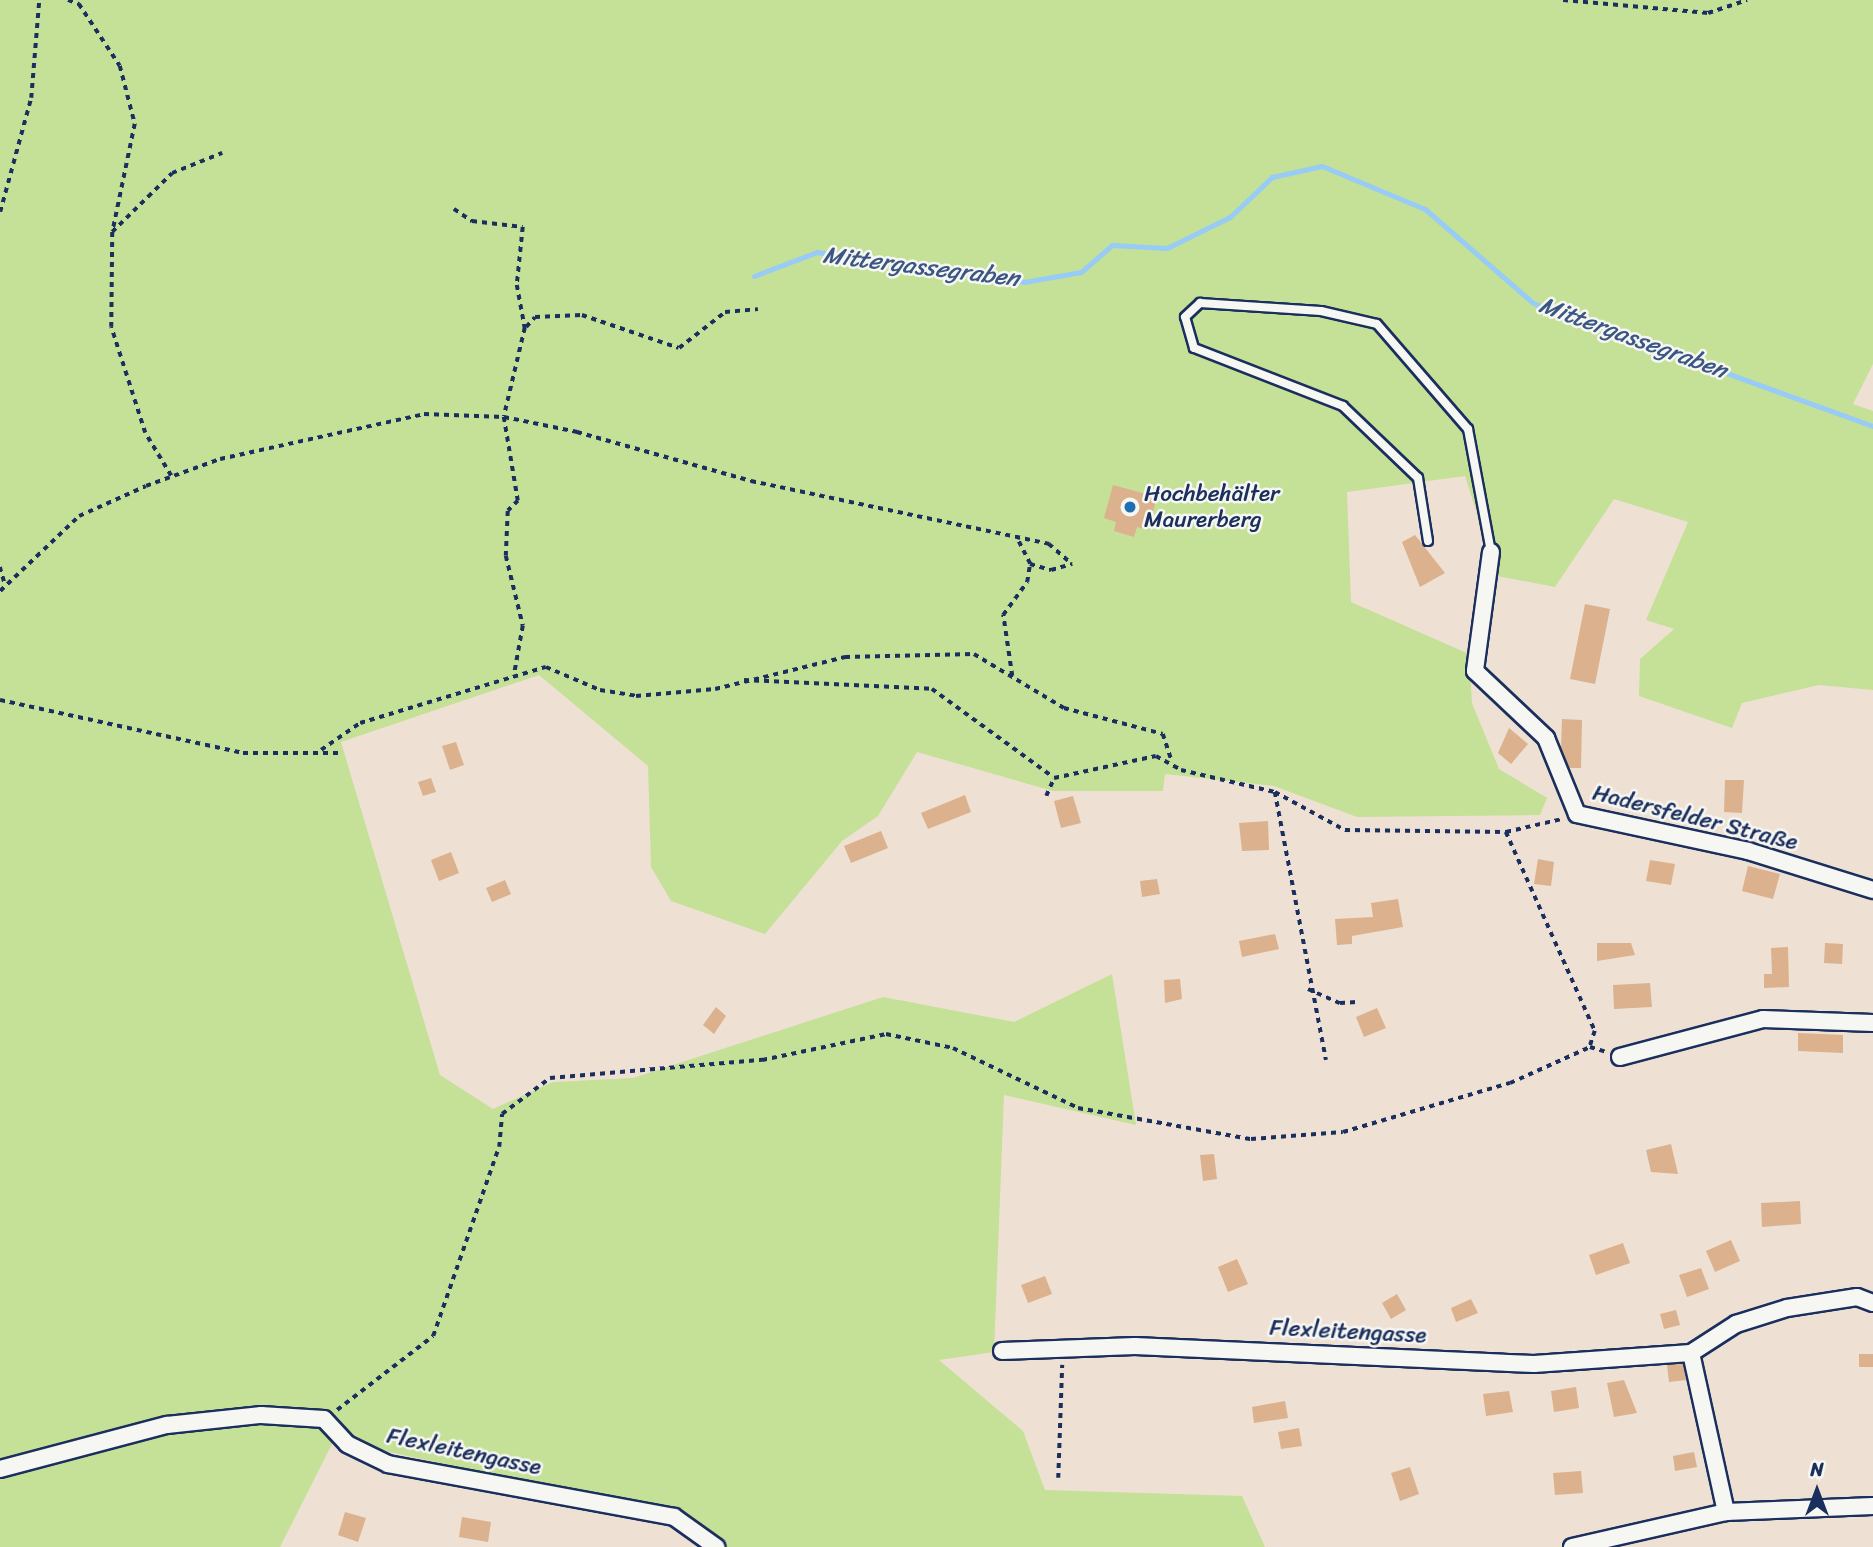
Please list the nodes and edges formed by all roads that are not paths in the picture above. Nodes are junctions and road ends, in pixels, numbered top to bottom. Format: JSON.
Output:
{"nodes":[{"id":1,"x":1428,"y":541,"type":"dead end"},
{"id":2,"x":1492,"y":552,"type":"joint"},
{"id":3,"x":1873,"y":890,"type":"edge"},
{"id":4,"x":1873,"y":1023,"type":"edge"},
{"id":5,"x":1620,"y":1057,"type":"road end"},
{"id":6,"x":1873,"y":1303,"type":"edge"},
{"id":7,"x":1002,"y":1351,"type":"dead end"},
{"id":8,"x":1691,"y":1353,"type":"junction"},
{"id":9,"x":0,"y":1469,"type":"edge"},
{"id":10,"x":1873,"y":1506,"type":"edge"},
{"id":11,"x":1726,"y":1512,"type":"junction"},
{"id":12,"x":716,"y":1547,"type":"edge"},
{"id":13,"x":1572,"y":1547,"type":"edge"}],
"edges":[{"from":1,"to":2,"type":"lane","name":"Hadersfelder Straße"},
{"from":2,"to":3,"type":"street","name":"Hadersfelder Straße"},
{"from":4,"to":5,"type":"street"},
{"from":6,"to":8,"type":"street","name":"Flexleitengasse"},
{"from":7,"to":8,"type":"street","name":"Flexleitengasse"},
{"from":8,"to":11,"type":"street"},
{"from":9,"to":12,"type":"street","name":"Flexleitengasse"},
{"from":10,"to":11,"type":"street"},
{"from":11,"to":13,"type":"street"}]}
